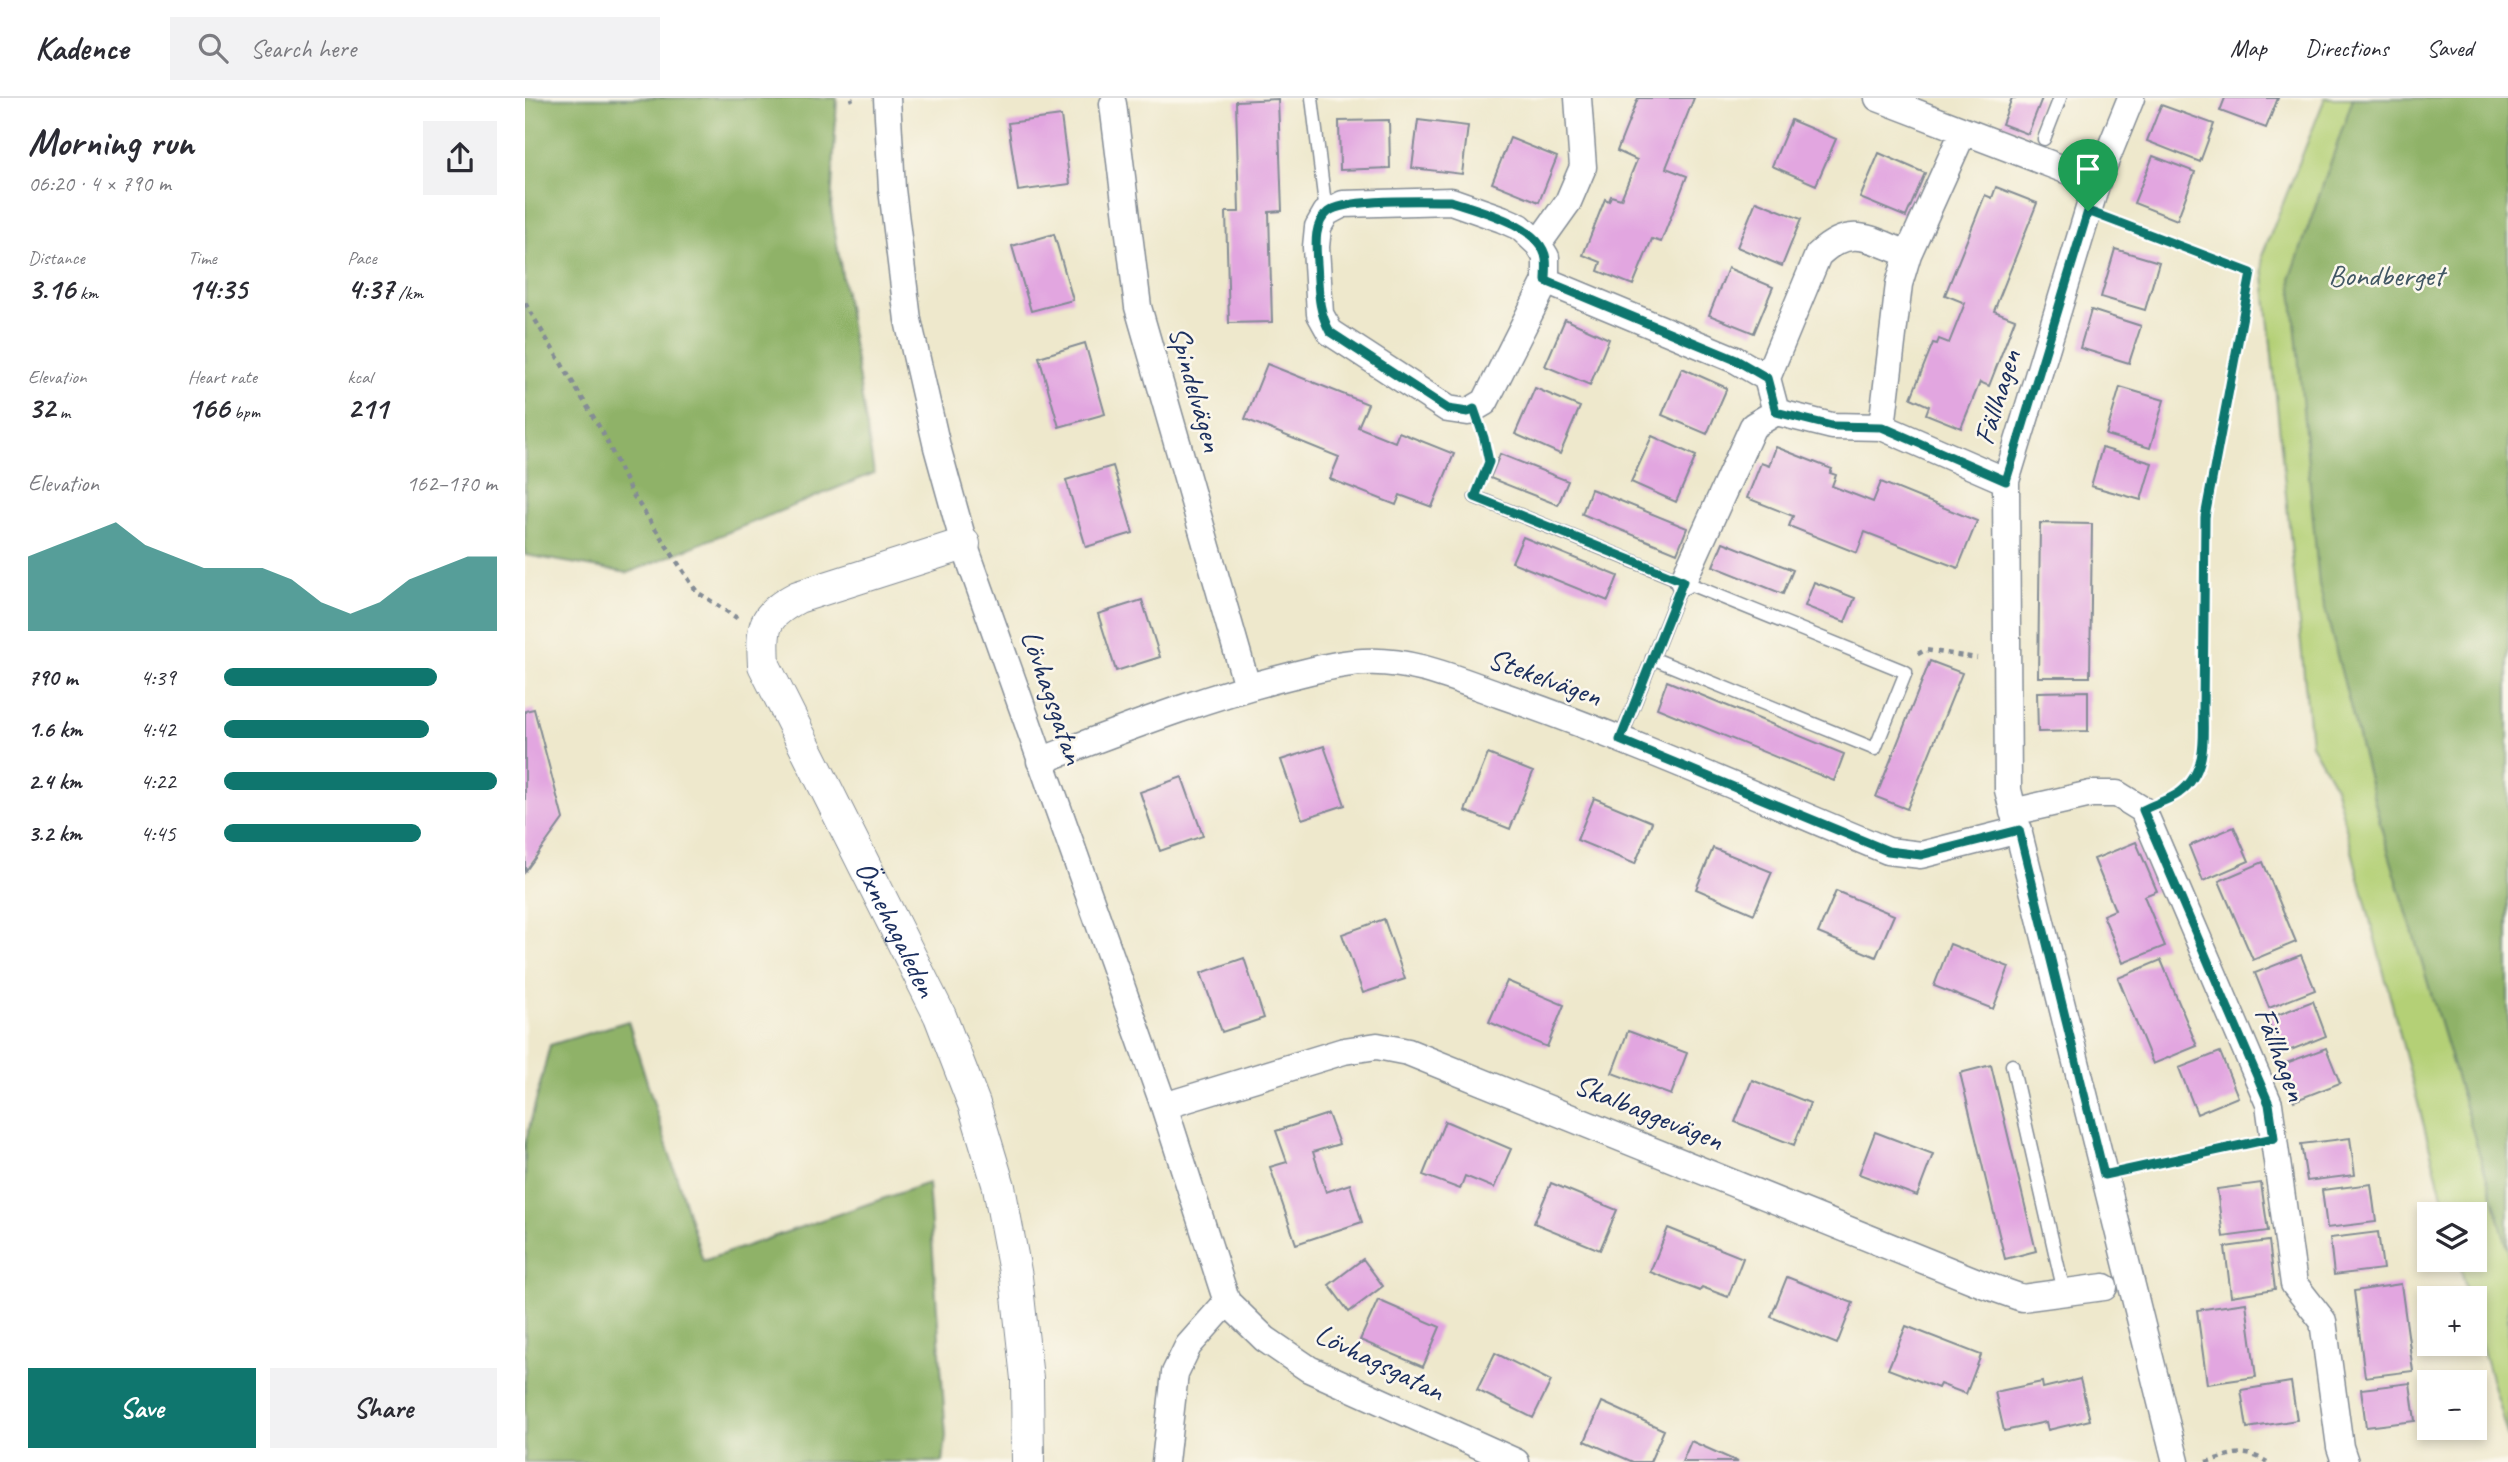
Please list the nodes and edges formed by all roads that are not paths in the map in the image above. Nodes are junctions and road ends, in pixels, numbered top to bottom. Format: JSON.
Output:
{"nodes":[{"id":1,"x":887,"y":98,"type":"edge"},
{"id":2,"x":1312,"y":98,"type":"edge"},
{"id":3,"x":1578,"y":98,"type":"edge"},
{"id":4,"x":1879,"y":98,"type":"edge"},
{"id":5,"x":2060,"y":98,"type":"edge"},
{"id":6,"x":2131,"y":98,"type":"edge"},
{"id":7,"x":1113,"y":104,"type":"dead end"},
{"id":8,"x":1963,"y":132,"type":"junction"},
{"id":9,"x":2044,"y":139,"type":"dead end"},
{"id":10,"x":2097,"y":182,"type":"junction"},
{"id":11,"x":1326,"y":213,"type":"junction"},
{"id":12,"x":1538,"y":244,"type":"junction"},
{"id":13,"x":1908,"y":254,"type":"junction"},
{"id":14,"x":1546,"y":281,"type":"junction"},
{"id":15,"x":1767,"y":378,"type":"junction"},
{"id":16,"x":1776,"y":412,"type":"junction"},
{"id":17,"x":1882,"y":427,"type":"junction"},
{"id":18,"x":2006,"y":481,"type":"junction"},
{"id":19,"x":1475,"y":497,"type":"road end"},
{"id":20,"x":964,"y":544,"type":"junction"},
{"id":21,"x":1683,"y":581,"type":"junction"},
{"id":22,"x":1652,"y":658,"type":"junction"},
{"id":23,"x":1247,"y":686,"type":"junction"},
{"id":24,"x":1620,"y":740,"type":"junction"},
{"id":25,"x":1040,"y":761,"type":"junction"},
{"id":26,"x":2016,"y":821,"type":"junction"},
{"id":27,"x":2012,"y":1065,"type":"dead end"},
{"id":28,"x":1164,"y":1106,"type":"junction"},
{"id":29,"x":2104,"y":1287,"type":"dead end"},
{"id":30,"x":2064,"y":1292,"type":"junction"},
{"id":31,"x":1227,"y":1302,"type":"junction"},
{"id":32,"x":1028,"y":1462,"type":"edge"},
{"id":33,"x":1165,"y":1462,"type":"edge"},
{"id":34,"x":1516,"y":1462,"type":"edge"},
{"id":35,"x":2176,"y":1462,"type":"edge"},
{"id":36,"x":2345,"y":1462,"type":"edge"}],
"edges":[{"from":1,"to":20,"type":"street","name":"Lövhagsgatan"},
{"from":2,"to":11,"type":"lane"},
{"from":3,"to":12,"type":"street"},
{"from":4,"to":8,"type":"street"},
{"from":5,"to":9,"type":"lane"},
{"from":6,"to":10,"type":"street","name":"Fällhagen"},
{"from":7,"to":23,"type":"street","name":"Spindelvägen"},
{"from":8,"to":10,"type":"street"},
{"from":8,"to":13,"type":"street"},
{"from":10,"to":18,"type":"street","name":"Fällhagen"},
{"from":11,"to":12,"type":"street"},
{"from":11,"to":14,"type":"street"},
{"from":12,"to":14,"type":"street"},
{"from":13,"to":15,"type":"street"},
{"from":13,"to":17,"type":"street"},
{"from":14,"to":15,"type":"street"},
{"from":15,"to":16,"type":"street"},
{"from":16,"to":17,"type":"street"},
{"from":16,"to":21,"type":"street"},
{"from":17,"to":18,"type":"street"},
{"from":18,"to":26,"type":"street","name":"Fällhagen"},
{"from":19,"to":21,"type":"lane"},
{"from":20,"to":25,"type":"street","name":"Lövhagsgatan"},
{"from":20,"to":32,"type":"street","name":"Öxnehagaleden"},
{"from":21,"to":22,"type":"lane"},
{"from":21,"to":22,"type":"lane"},
{"from":22,"to":24,"type":"lane"},
{"from":23,"to":24,"type":"street","name":"Stekelvägen"},
{"from":23,"to":25,"type":"street","name":"Stekelvägen"},
{"from":24,"to":26,"type":"street","name":"Stekelvägen"},
{"from":25,"to":28,"type":"street","name":"Lövhagsgatan"},
{"from":26,"to":35,"type":"street","name":"Fällhagen"},
{"from":26,"to":36,"type":"street","name":"Fällhagen"},
{"from":27,"to":30,"type":"lane"},
{"from":28,"to":30,"type":"street","name":"Skalbaggevägen"},
{"from":28,"to":31,"type":"street","name":"Lövhagsgatan"},
{"from":29,"to":30,"type":"street","name":"Skalbaggevägen"},
{"from":31,"to":33,"type":"street"},
{"from":31,"to":34,"type":"street","name":"Lövhagsgatan"}]}
